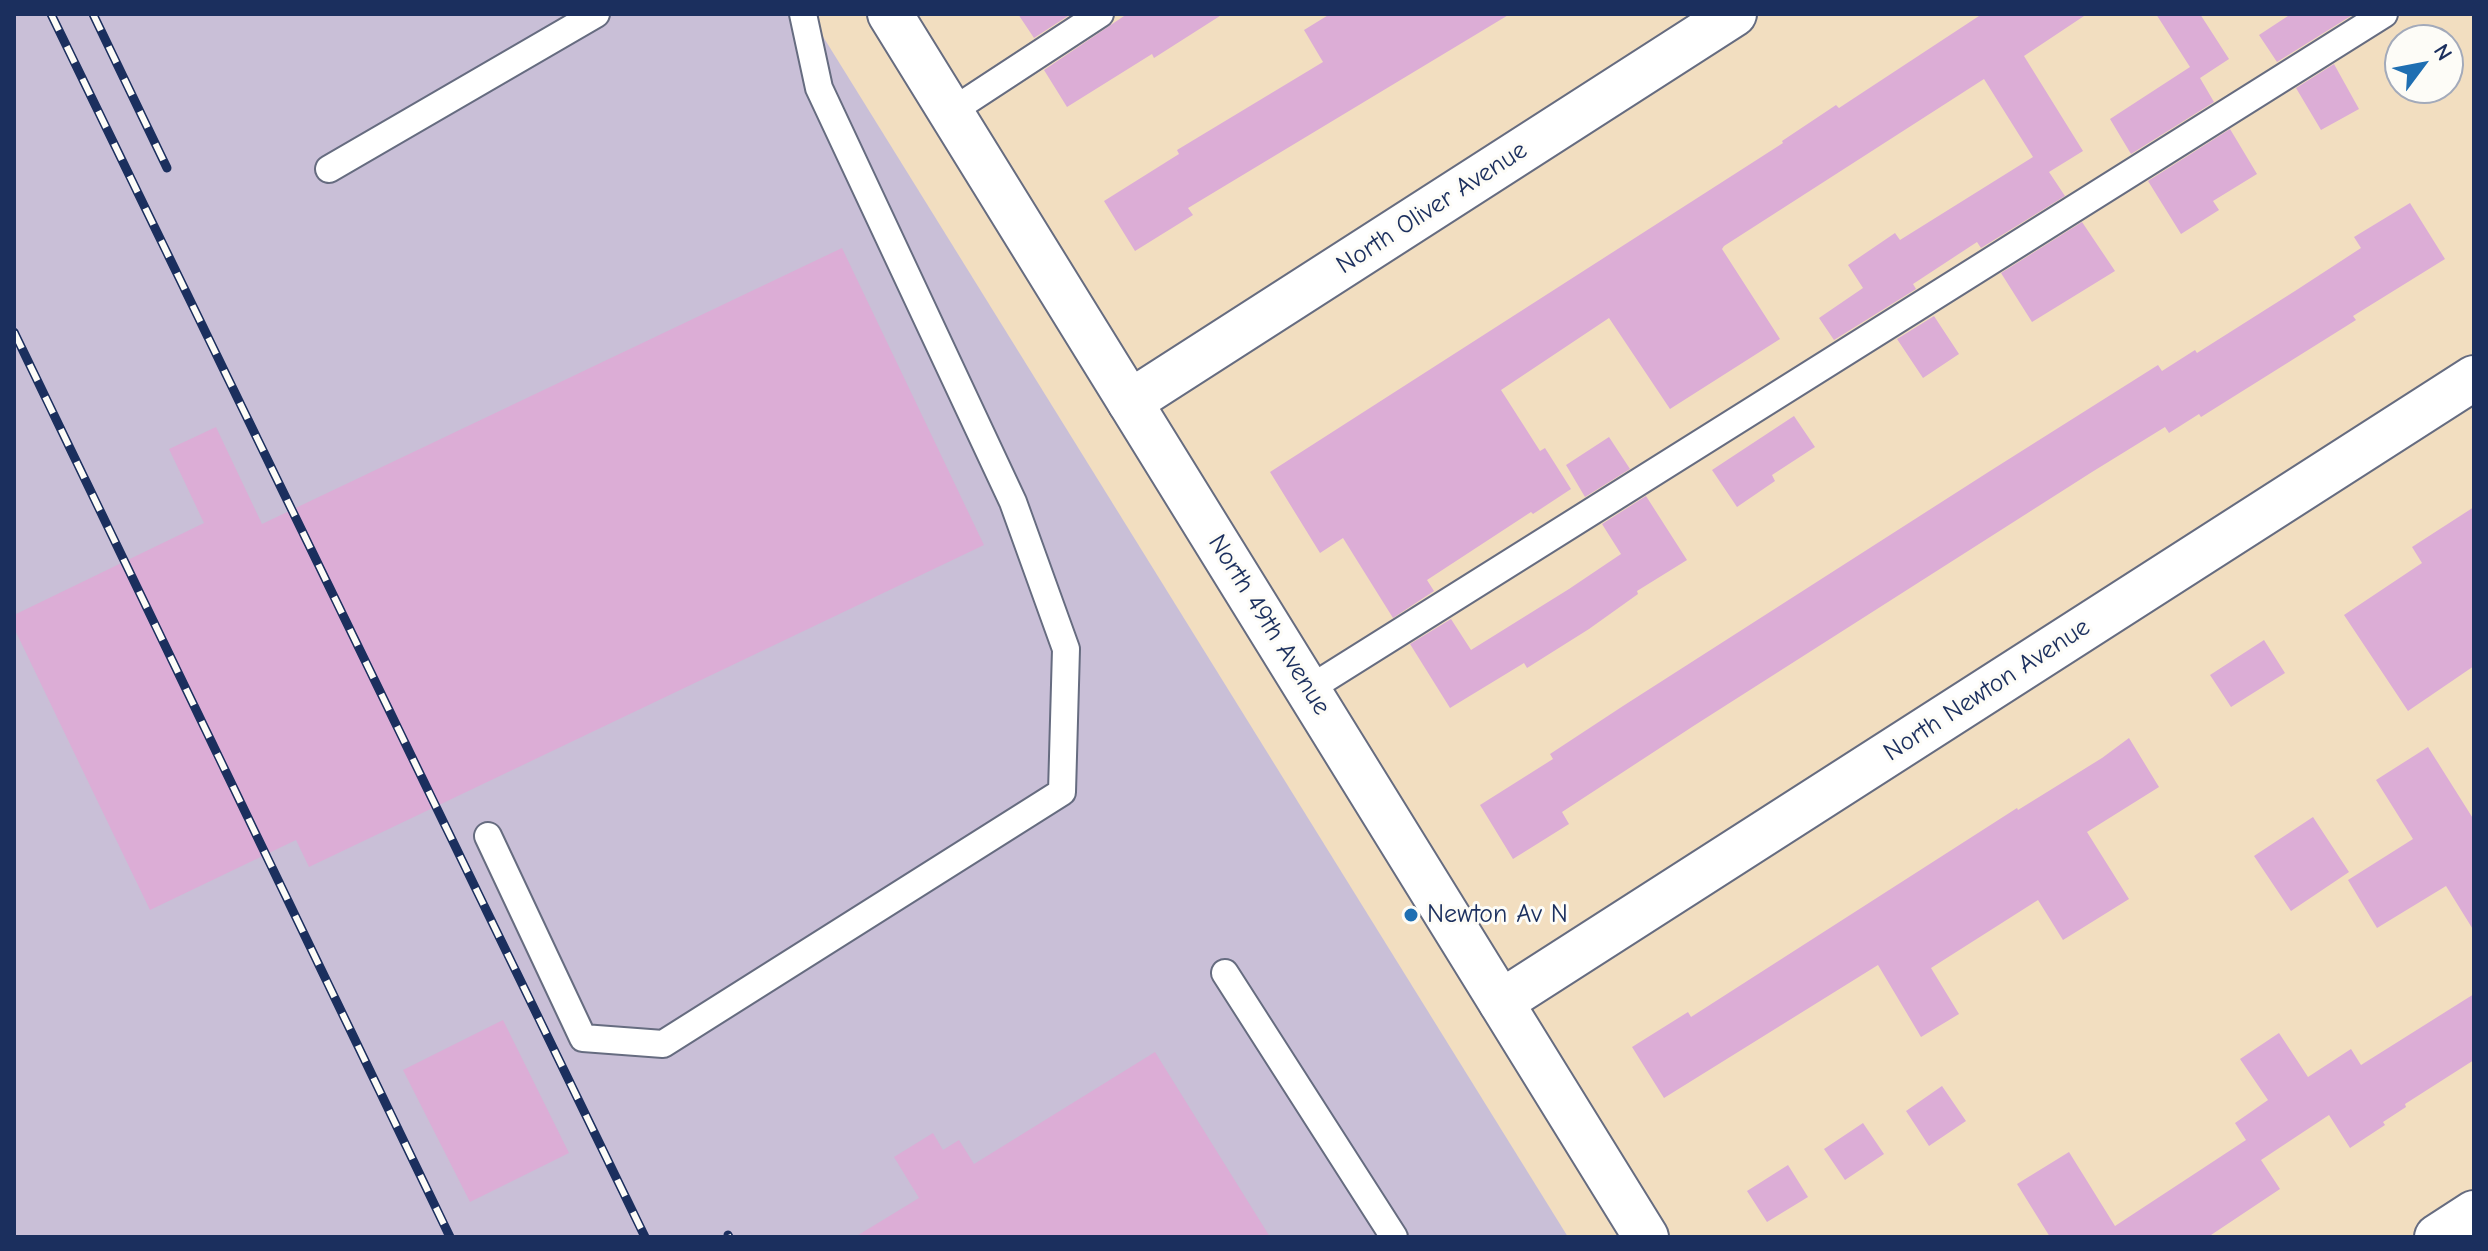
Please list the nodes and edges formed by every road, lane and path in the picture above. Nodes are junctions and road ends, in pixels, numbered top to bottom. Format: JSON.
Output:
{"nodes":[{"id":1,"x":596,"y":14,"type":"edge"},
{"id":2,"x":803,"y":14,"type":"edge"},
{"id":3,"x":890,"y":14,"type":"edge"},
{"id":4,"x":1100,"y":14,"type":"edge"},
{"id":5,"x":1734,"y":14,"type":"edge"},
{"id":6,"x":2384,"y":14,"type":"edge"},
{"id":7,"x":952,"y":111,"type":"junction"},
{"id":8,"x":329,"y":169,"type":"dead end"},
{"id":9,"x":2474,"y":378,"type":"edge"},
{"id":10,"x":1130,"y":402,"type":"junction"},
{"id":11,"x":1309,"y":689,"type":"junction"},
{"id":12,"x":488,"y":836,"type":"dead end"},
{"id":13,"x":1225,"y":973,"type":"dead end"},
{"id":14,"x":1501,"y":1002,"type":"junction"},
{"id":15,"x":2474,"y":1213,"type":"edge"},
{"id":16,"x":1394,"y":1237,"type":"edge"},
{"id":17,"x":1646,"y":1237,"type":"edge"},
{"id":18,"x":2437,"y":1237,"type":"edge"}],
"edges":[{"from":1,"to":8,"type":"lane"},
{"from":2,"to":12,"type":"lane"},
{"from":3,"to":7,"type":"street","name":"North 49th Avenue"},
{"from":4,"to":7,"type":"lane"},
{"from":5,"to":10,"type":"street","name":"North Oliver Avenue"},
{"from":6,"to":11,"type":"lane"},
{"from":7,"to":10,"type":"street","name":"North 49th Avenue"},
{"from":9,"to":14,"type":"street","name":"North Newton Avenue"},
{"from":10,"to":11,"type":"street","name":"North 49th Avenue"},
{"from":11,"to":14,"type":"street","name":"North 49th Avenue"},
{"from":13,"to":16,"type":"lane"},
{"from":14,"to":17,"type":"street","name":"North 49th Avenue"},
{"from":15,"to":18,"type":"street"}]}
